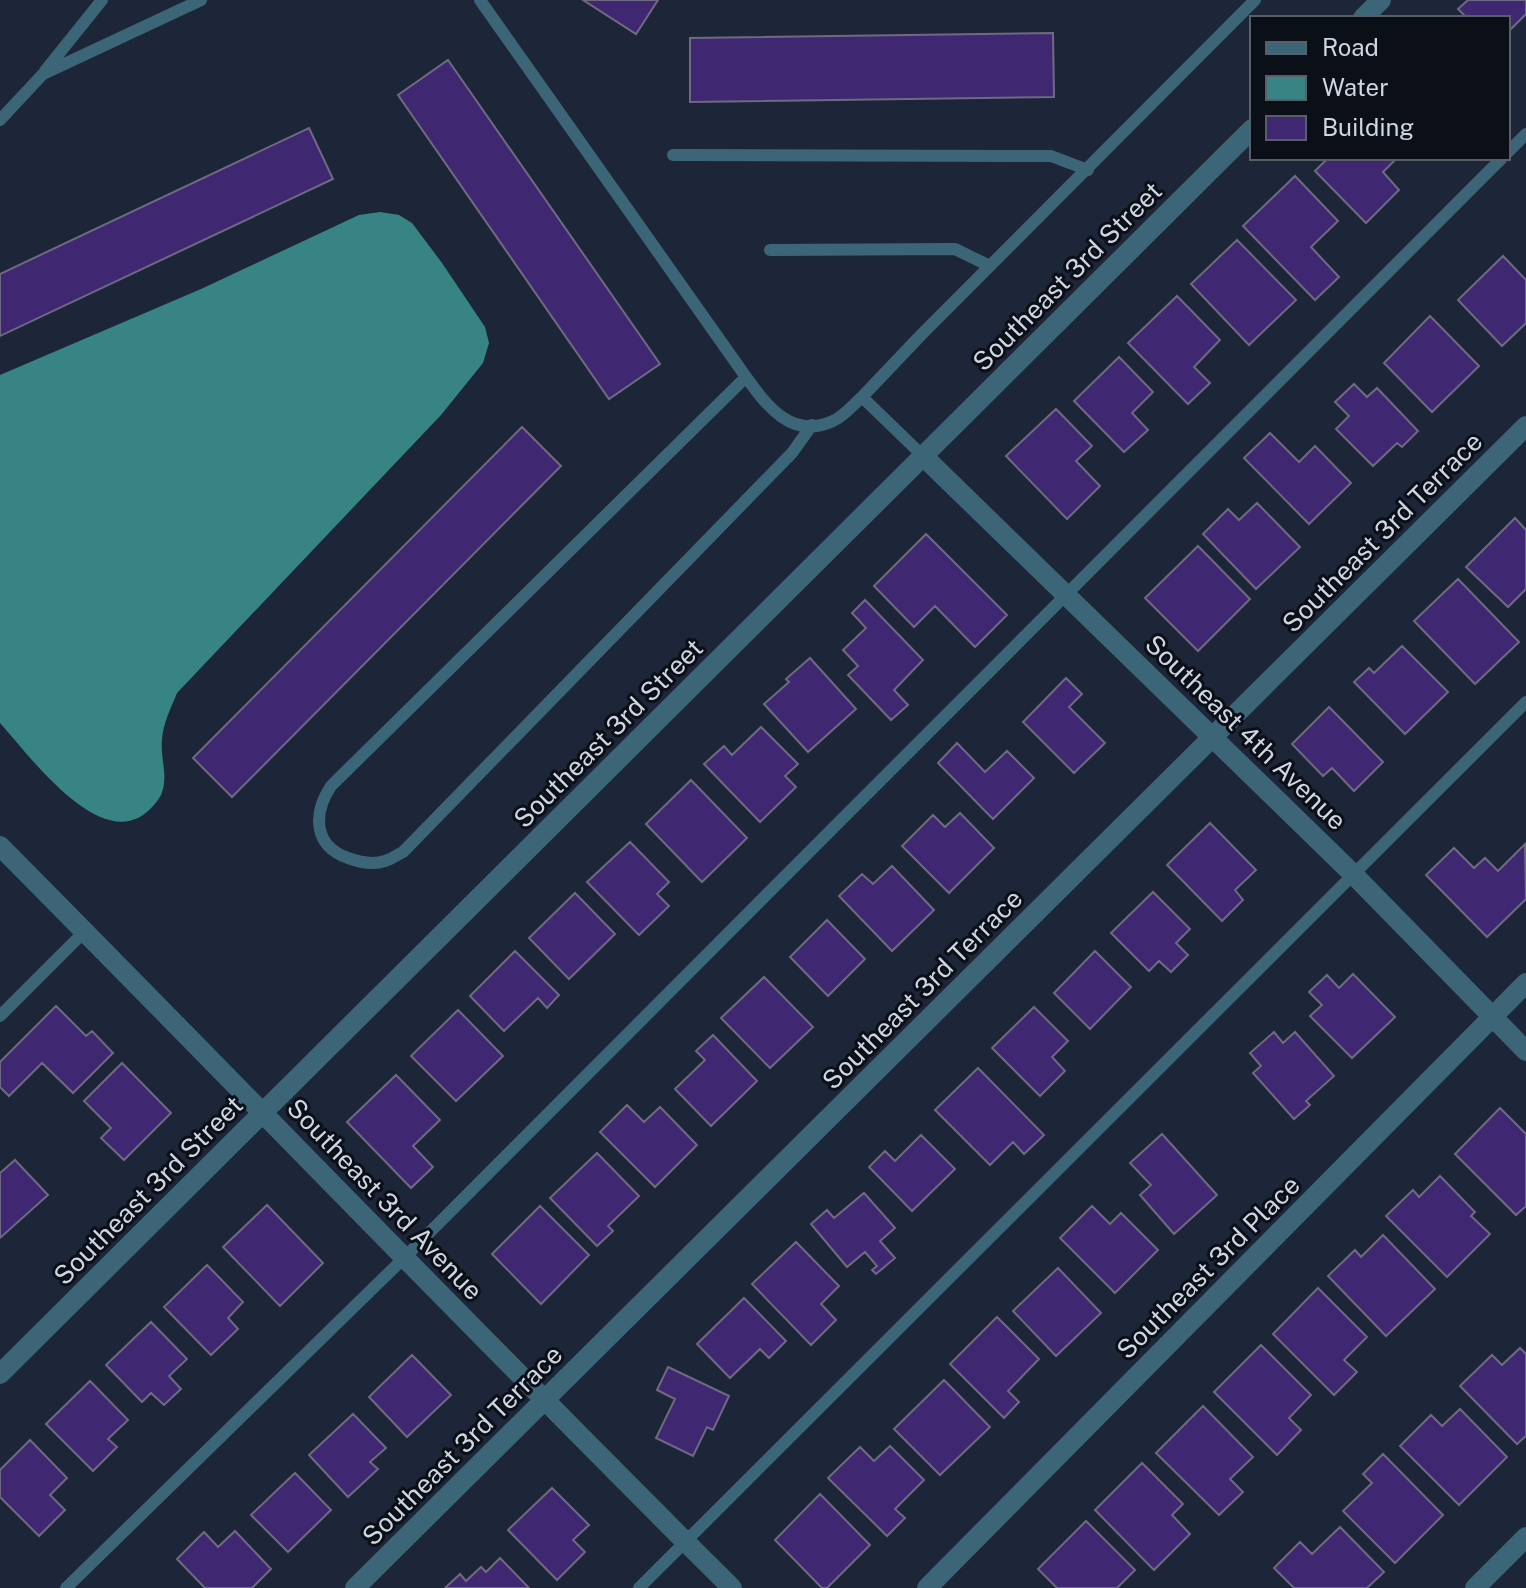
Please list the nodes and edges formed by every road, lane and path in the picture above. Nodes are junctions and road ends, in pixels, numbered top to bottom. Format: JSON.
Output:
{"nodes":[{"id":1,"x":102,"y":0,"type":"edge"},
{"id":2,"x":201,"y":0,"type":"edge"},
{"id":3,"x":480,"y":0,"type":"edge"},
{"id":4,"x":1381,"y":0,"type":"edge"},
{"id":5,"x":1251,"y":2,"type":"edge"},
{"id":6,"x":1365,"y":16,"type":"edge"},
{"id":7,"x":43,"y":74,"type":"junction"},
{"id":8,"x":0,"y":120,"type":"edge"},
{"id":9,"x":1250,"y":131,"type":"edge"},
{"id":10,"x":1526,"y":134,"type":"edge"},
{"id":11,"x":1510,"y":150,"type":"edge"},
{"id":12,"x":673,"y":155,"type":"dead end"},
{"id":13,"x":1500,"y":160,"type":"edge"},
{"id":14,"x":1088,"y":170,"type":"junction"},
{"id":15,"x":770,"y":250,"type":"dead end"},
{"id":16,"x":990,"y":266,"type":"junction"},
{"id":17,"x":746,"y":377,"type":"junction"},
{"id":18,"x":862,"y":397,"type":"junction"},
{"id":19,"x":812,"y":425,"type":"junction"},
{"id":20,"x":1526,"y":426,"type":"edge"},
{"id":21,"x":923,"y":456,"type":"junction"},
{"id":22,"x":1068,"y":595,"type":"junction"},
{"id":23,"x":1526,"y":702,"type":"edge"},
{"id":24,"x":1213,"y":737,"type":"junction"},
{"id":25,"x":0,"y":846,"type":"edge"},
{"id":26,"x":1353,"y":874,"type":"junction"},
{"id":27,"x":85,"y":931,"type":"junction"},
{"id":28,"x":1526,"y":983,"type":"edge"},
{"id":29,"x":0,"y":1016,"type":"edge"},
{"id":30,"x":1492,"y":1017,"type":"junction"},
{"id":31,"x":1526,"y":1051,"type":"edge"},
{"id":32,"x":264,"y":1112,"type":"junction"},
{"id":33,"x":405,"y":1257,"type":"junction"},
{"id":34,"x":0,"y":1374,"type":"edge"},
{"id":35,"x":544,"y":1401,"type":"junction"},
{"id":36,"x":1526,"y":1537,"type":"edge"},
{"id":37,"x":686,"y":1542,"type":"junction"},
{"id":38,"x":66,"y":1588,"type":"edge"},
{"id":39,"x":355,"y":1588,"type":"edge"},
{"id":40,"x":639,"y":1588,"type":"edge"},
{"id":41,"x":732,"y":1588,"type":"edge"},
{"id":42,"x":927,"y":1588,"type":"edge"},
{"id":43,"x":1475,"y":1588,"type":"edge"}],
"edges":[{"from":1,"to":7,"type":"lane"},
{"from":2,"to":7,"type":"lane"},
{"from":3,"to":17,"type":"lane"},
{"from":4,"to":6,"type":"street"},
{"from":5,"to":14,"type":"lane"},
{"from":7,"to":8,"type":"lane"},
{"from":9,"to":21,"type":"street","name":"Southeast 3rd Street"},
{"from":10,"to":11,"type":"lane"},
{"from":12,"to":14,"type":"lane"},
{"from":13,"to":22,"type":"lane"},
{"from":14,"to":16,"type":"lane"},
{"from":15,"to":16,"type":"lane"},
{"from":16,"to":18,"type":"lane"},
{"from":17,"to":19,"type":"lane"},
{"from":17,"to":19,"type":"lane"},
{"from":18,"to":19,"type":"lane"},
{"from":18,"to":21,"type":"lane"},
{"from":20,"to":24,"type":"street","name":"Southeast 3rd Terrace"},
{"from":21,"to":22,"type":"street","name":"Southeast 4th Avenue"},
{"from":21,"to":32,"type":"street","name":"Southeast 3rd Street"},
{"from":22,"to":24,"type":"street","name":"Southeast 4th Avenue"},
{"from":22,"to":33,"type":"lane"},
{"from":23,"to":26,"type":"lane"},
{"from":24,"to":26,"type":"street","name":"Southeast 4th Avenue"},
{"from":24,"to":35,"type":"street","name":"Southeast 3rd Terrace"},
{"from":25,"to":27,"type":"street","name":"Southeast 3rd Avenue"},
{"from":26,"to":30,"type":"street","name":"Southeast 4th Avenue"},
{"from":26,"to":37,"type":"lane"},
{"from":27,"to":29,"type":"lane"},
{"from":27,"to":32,"type":"street","name":"Southeast 3rd Avenue"},
{"from":28,"to":30,"type":"street","name":"Southeast 3rd Place"},
{"from":30,"to":31,"type":"street","name":"Southeast 4th Avenue"},
{"from":30,"to":42,"type":"street","name":"Southeast 3rd Place"},
{"from":32,"to":33,"type":"street","name":"Southeast 3rd Avenue"},
{"from":32,"to":34,"type":"street","name":"Southeast 3rd Street"},
{"from":33,"to":35,"type":"street","name":"Southeast 3rd Avenue"},
{"from":33,"to":38,"type":"lane"},
{"from":35,"to":37,"type":"street","name":"Southeast 3rd Avenue"},
{"from":35,"to":39,"type":"street","name":"Southeast 3rd Terrace"},
{"from":36,"to":43,"type":"street"},
{"from":37,"to":40,"type":"lane"},
{"from":37,"to":41,"type":"street","name":"Southeast 3rd Avenue"}]}
